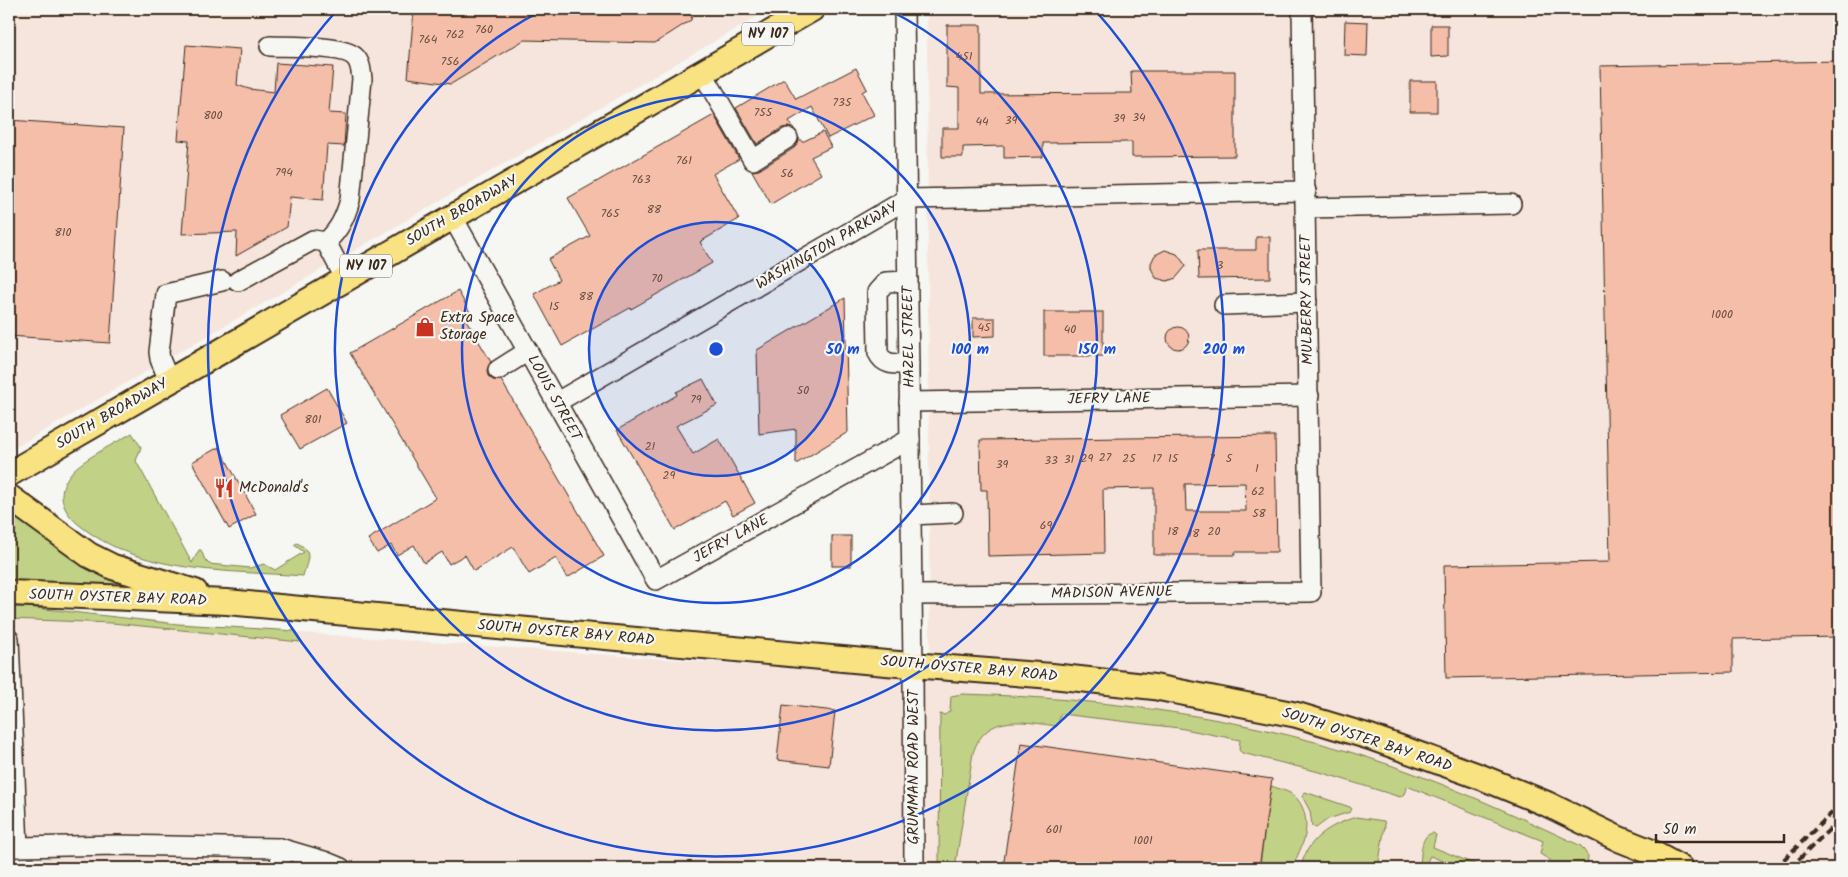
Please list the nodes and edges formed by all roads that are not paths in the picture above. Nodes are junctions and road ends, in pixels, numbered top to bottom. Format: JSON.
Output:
{"nodes":[{"id":1,"x":812,"y":9,"type":"edge"},
{"id":2,"x":904,"y":9,"type":"edge"},
{"id":3,"x":1302,"y":9,"type":"edge"},
{"id":4,"x":270,"y":46,"type":"dead end"},
{"id":5,"x":702,"y":72,"type":"junction"},
{"id":6,"x":788,"y":138,"type":"dead end"},
{"id":7,"x":907,"y":199,"type":"junction"},
{"id":8,"x":1306,"y":200,"type":"junction"},
{"id":9,"x":1511,"y":204,"type":"dead end"},
{"id":10,"x":452,"y":216,"type":"junction"},
{"id":11,"x":326,"y":242,"type":"junction"},
{"id":12,"x":345,"y":278,"type":"junction"},
{"id":13,"x":908,"y":281,"type":"junction"},
{"id":14,"x":1307,"y":302,"type":"junction"},
{"id":15,"x":1224,"y":305,"type":"dead end"},
{"id":16,"x":878,"y":331,"type":"junction"},
{"id":17,"x":908,"y":331,"type":"junction"},
{"id":18,"x":528,"y":351,"type":"junction"},
{"id":19,"x":909,"y":364,"type":"junction"},
{"id":20,"x":498,"y":370,"type":"dead end"},
{"id":21,"x":169,"y":381,"type":"junction"},
{"id":22,"x":1308,"y":396,"type":"junction"},
{"id":23,"x":557,"y":402,"type":"junction"},
{"id":24,"x":909,"y":402,"type":"junction"},
{"id":25,"x":910,"y":439,"type":"junction"},
{"id":26,"x":9,"y":474,"type":"edge"},
{"id":27,"x":9,"y":497,"type":"edge"},
{"id":28,"x":953,"y":513,"type":"dead end"},
{"id":29,"x":911,"y":515,"type":"junction"},
{"id":30,"x":656,"y":580,"type":"joint"},
{"id":31,"x":1311,"y":592,"type":"joint"},
{"id":32,"x":9,"y":593,"type":"edge"},
{"id":33,"x":912,"y":595,"type":"junction"},
{"id":34,"x":228,"y":602,"type":"junction"},
{"id":35,"x":9,"y":639,"type":"edge"},
{"id":36,"x":913,"y":665,"type":"junction"},
{"id":37,"x":13,"y":847,"type":"edge"},
{"id":38,"x":280,"y":848,"type":"junction"},
{"id":39,"x":330,"y":866,"type":"edge"},
{"id":40,"x":281,"y":868,"type":"edge"},
{"id":41,"x":914,"y":868,"type":"edge"},
{"id":42,"x":1680,"y":868,"type":"edge"}],
"edges":[{"from":1,"to":5,"type":"main road","name":"SOUTH BROADWAY","number":"NY 107"},
{"from":2,"to":7,"type":"street","name":"HAZEL STREET"},
{"from":3,"to":8,"type":"street","name":"MULBERRY STREET"},
{"from":4,"to":11,"type":"street"},
{"from":5,"to":6,"type":"street"},
{"from":5,"to":10,"type":"main road","name":"SOUTH BROADWAY","number":"NY 107"},
{"from":7,"to":8,"type":"street","name":"WASHINGTON PARKWAY"},
{"from":7,"to":13,"type":"street","name":"HAZEL STREET"},
{"from":7,"to":23,"type":"street","name":"WASHINGTON PARKWAY"},
{"from":8,"to":9,"type":"street","name":"WASHINGTON PARKWAY"},
{"from":8,"to":14,"type":"street","name":"MULBERRY STREET"},
{"from":10,"to":12,"type":"main road","name":"SOUTH BROADWAY","number":"NY 107"},
{"from":10,"to":18,"type":"street","name":"LOUIS STREET"},
{"from":11,"to":12,"type":"street"},
{"from":11,"to":21,"type":"street"},
{"from":12,"to":21,"type":"main road","name":"SOUTH BROADWAY","number":"NY 107"},
{"from":13,"to":16,"type":"street"},
{"from":13,"to":17,"type":"street","name":"HAZEL STREET"},
{"from":14,"to":15,"type":"street"},
{"from":14,"to":22,"type":"street","name":"MULBERRY STREET"},
{"from":16,"to":17,"type":"street"},
{"from":16,"to":19,"type":"street"},
{"from":17,"to":19,"type":"street","name":"HAZEL STREET"},
{"from":18,"to":20,"type":"street"},
{"from":18,"to":23,"type":"street","name":"LOUIS STREET"},
{"from":19,"to":24,"type":"street","name":"HAZEL STREET"},
{"from":21,"to":26,"type":"main road","name":"SOUTH BROADWAY","number":"NY 107"},
{"from":22,"to":24,"type":"street","name":"JEFRY LANE"},
{"from":22,"to":31,"type":"street","name":"MULBERRY STREET"},
{"from":23,"to":30,"type":"street","name":"LOUIS STREET"},
{"from":24,"to":25,"type":"street","name":"HAZEL STREET"},
{"from":25,"to":29,"type":"street","name":"HAZEL STREET"},
{"from":25,"to":30,"type":"street","name":"JEFRY LANE"},
{"from":27,"to":34,"type":"main road","name":"SOUTH OYSTER BAY ROAD"},
{"from":28,"to":29,"type":"street"},
{"from":29,"to":33,"type":"street","name":"HAZEL STREET"},
{"from":31,"to":33,"type":"street","name":"MADISON AVENUE"},
{"from":32,"to":34,"type":"main road","name":"SOUTH OYSTER BAY ROAD"},
{"from":33,"to":36,"type":"street","name":"HAZEL STREET"},
{"from":34,"to":36,"type":"main road","name":"SOUTH OYSTER BAY ROAD"},
{"from":35,"to":37,"type":"street"},
{"from":36,"to":41,"type":"street","name":"GRUMMAN ROAD WEST"},
{"from":36,"to":42,"type":"main road","name":"SOUTH OYSTER BAY ROAD"},
{"from":37,"to":38,"type":"street"},
{"from":38,"to":39,"type":"street"},
{"from":38,"to":40,"type":"street"}]}
